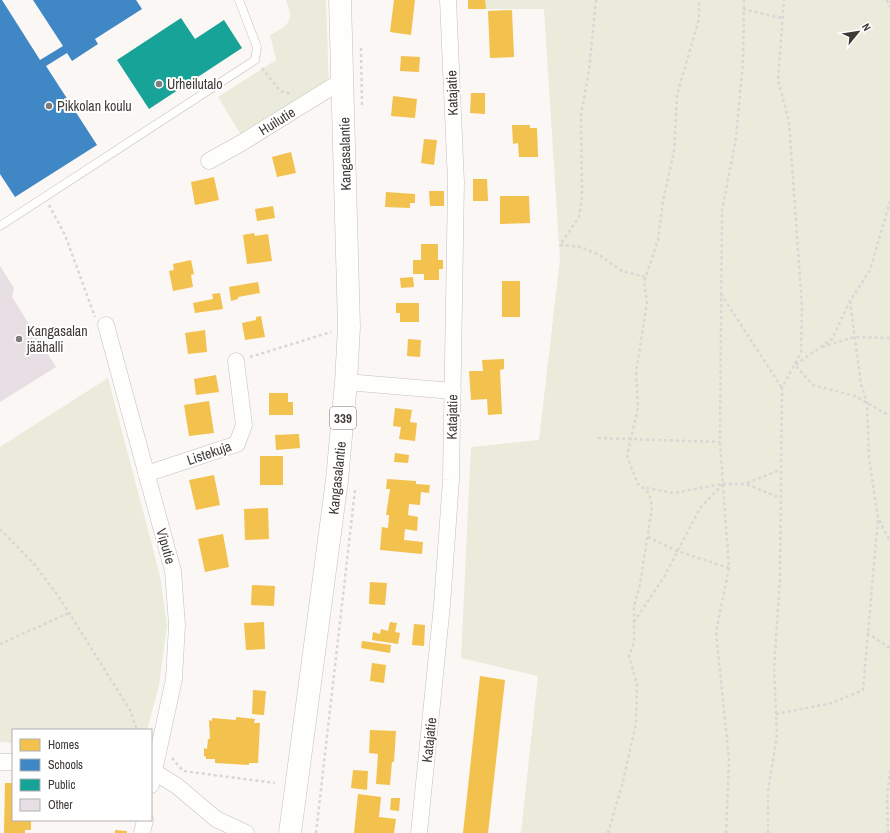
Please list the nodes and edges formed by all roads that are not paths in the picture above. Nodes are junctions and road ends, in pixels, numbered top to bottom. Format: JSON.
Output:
{"nodes":[{"id":1,"x":240,"y":0,"type":"edge"},
{"id":2,"x":340,"y":0,"type":"edge"},
{"id":3,"x":448,"y":0,"type":"edge"},
{"id":4,"x":349,"y":71,"type":"junction"},
{"id":5,"x":209,"y":161,"type":"dead end"},
{"id":6,"x":0,"y":226,"type":"edge"},
{"id":7,"x":101,"y":322,"type":"road end"},
{"id":8,"x":236,"y":361,"type":"road end"},
{"id":9,"x":346,"y":382,"type":"junction"},
{"id":10,"x":453,"y":391,"type":"junction"},
{"id":11,"x":146,"y":474,"type":"junction"},
{"id":12,"x":0,"y":762,"type":"edge"},
{"id":13,"x":12,"y":762,"type":"edge"},
{"id":14,"x":152,"y":775,"type":"edge"},
{"id":15,"x":144,"y":821,"type":"edge"},
{"id":16,"x":142,"y":833,"type":"edge"},
{"id":17,"x":246,"y":833,"type":"edge"},
{"id":18,"x":290,"y":833,"type":"edge"},
{"id":19,"x":419,"y":833,"type":"edge"}],
"edges":[{"from":1,"to":6,"type":"lane"},
{"from":2,"to":4,"type":"main road","name":"Kangasalantie","number":"339"},
{"from":3,"to":10,"type":"street","name":"Katajatie"},
{"from":4,"to":5,"type":"street","name":"Huilutie"},
{"from":4,"to":9,"type":"main road","name":"Kangasalantie","number":"339"},
{"from":7,"to":11,"type":"street","name":"Viputie"},
{"from":8,"to":11,"type":"street","name":"Listekuja"},
{"from":9,"to":10,"type":"street"},
{"from":9,"to":18,"type":"main road","name":"Kangasalantie","number":"339"},
{"from":10,"to":19,"type":"street","name":"Katajatie"},
{"from":11,"to":14,"type":"street","name":"Viputie"},
{"from":12,"to":13,"type":"street"},
{"from":14,"to":17,"type":"street"},
{"from":15,"to":16,"type":"street"}]}
